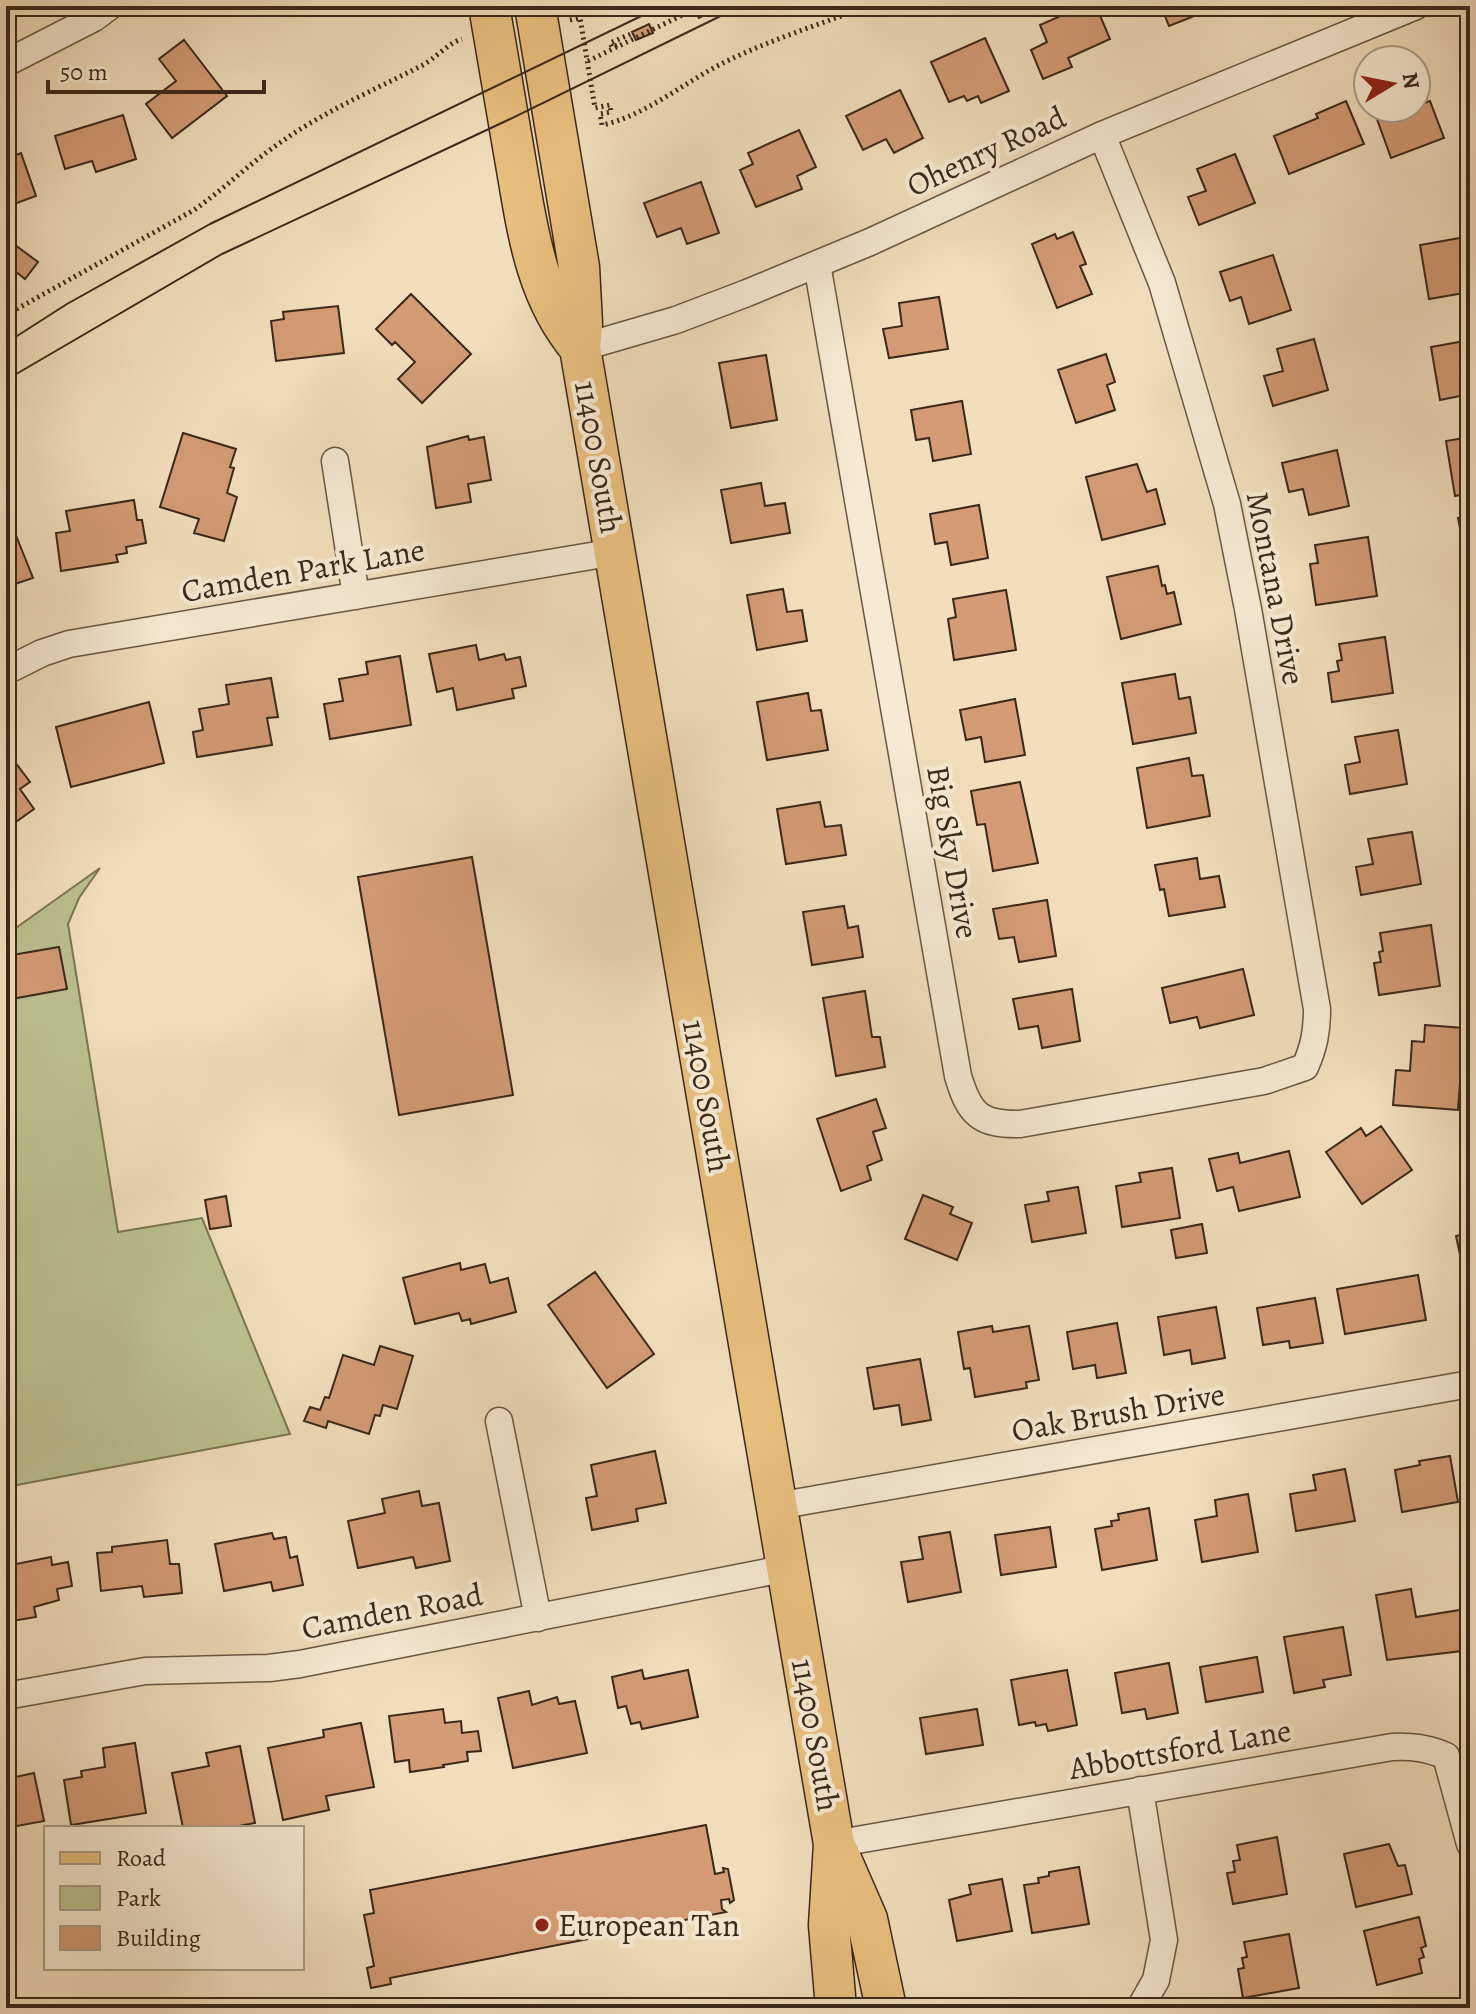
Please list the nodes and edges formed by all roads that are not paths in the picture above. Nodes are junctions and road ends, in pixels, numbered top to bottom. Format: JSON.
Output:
{"nodes":[{"id":1,"x":110,"y":6,"type":"edge"},
{"id":2,"x":489,"y":6,"type":"edge"},
{"id":3,"x":535,"y":6,"type":"edge"},
{"id":4,"x":1416,"y":6,"type":"edge"},
{"id":5,"x":6,"y":63,"type":"edge"},
{"id":6,"x":1102,"y":135,"type":"junction"},
{"id":7,"x":817,"y":264,"type":"junction"},
{"id":8,"x":580,"y":348,"type":"junction"},
{"id":9,"x":335,"y":461,"type":"dead end"},
{"id":10,"x":615,"y":552,"type":"junction"},
{"id":11,"x":356,"y":596,"type":"junction"},
{"id":12,"x":6,"y":671,"type":"edge"},
{"id":13,"x":1305,"y":1067,"type":"joint"},
{"id":14,"x":1470,"y":1384,"type":"edge"},
{"id":15,"x":499,"y":1421,"type":"dead end"},
{"id":16,"x":777,"y":1506,"type":"junction"},
{"id":17,"x":788,"y":1568,"type":"junction"},
{"id":18,"x":538,"y":1618,"type":"junction"},
{"id":19,"x":6,"y":1696,"type":"edge"},
{"id":20,"x":1140,"y":1790,"type":"junction"},
{"id":21,"x":834,"y":1844,"type":"junction"},
{"id":22,"x":1470,"y":1844,"type":"edge"},
{"id":23,"x":836,"y":2008,"type":"edge"},
{"id":24,"x":886,"y":2008,"type":"edge"},
{"id":25,"x":1140,"y":2008,"type":"edge"}],
"edges":[{"from":1,"to":5,"type":"street"},
{"from":2,"to":8,"type":"main road","name":"11400 South"},
{"from":3,"to":8,"type":"main road","name":"11400 South"},
{"from":4,"to":6,"type":"street","name":"Ohenry Road"},
{"from":6,"to":7,"type":"street","name":"Ohenry Road"},
{"from":6,"to":13,"type":"street","name":"Montana Drive"},
{"from":7,"to":8,"type":"street","name":"Ohenry Road"},
{"from":7,"to":13,"type":"street","name":"Big Sky Drive"},
{"from":8,"to":10,"type":"main road","name":"11400 South"},
{"from":9,"to":11,"type":"street"},
{"from":10,"to":11,"type":"street","name":"Camden Park Lane"},
{"from":10,"to":16,"type":"main road","name":"11400 South"},
{"from":11,"to":12,"type":"street","name":"Camden Park Lane"},
{"from":14,"to":16,"type":"street","name":"Oak Brush Drive"},
{"from":15,"to":18,"type":"street"},
{"from":16,"to":17,"type":"main road","name":"11400 South"},
{"from":17,"to":18,"type":"street","name":"Camden Road"},
{"from":17,"to":21,"type":"main road","name":"11400 South"},
{"from":18,"to":19,"type":"street","name":"Camden Road"},
{"from":20,"to":21,"type":"street","name":"Abbottsford Lane"},
{"from":20,"to":22,"type":"street","name":"Abbottsford Lane"},
{"from":20,"to":25,"type":"street"},
{"from":21,"to":23,"type":"main road","name":"11400 South"},
{"from":21,"to":24,"type":"main road","name":"11400 South"}]}
